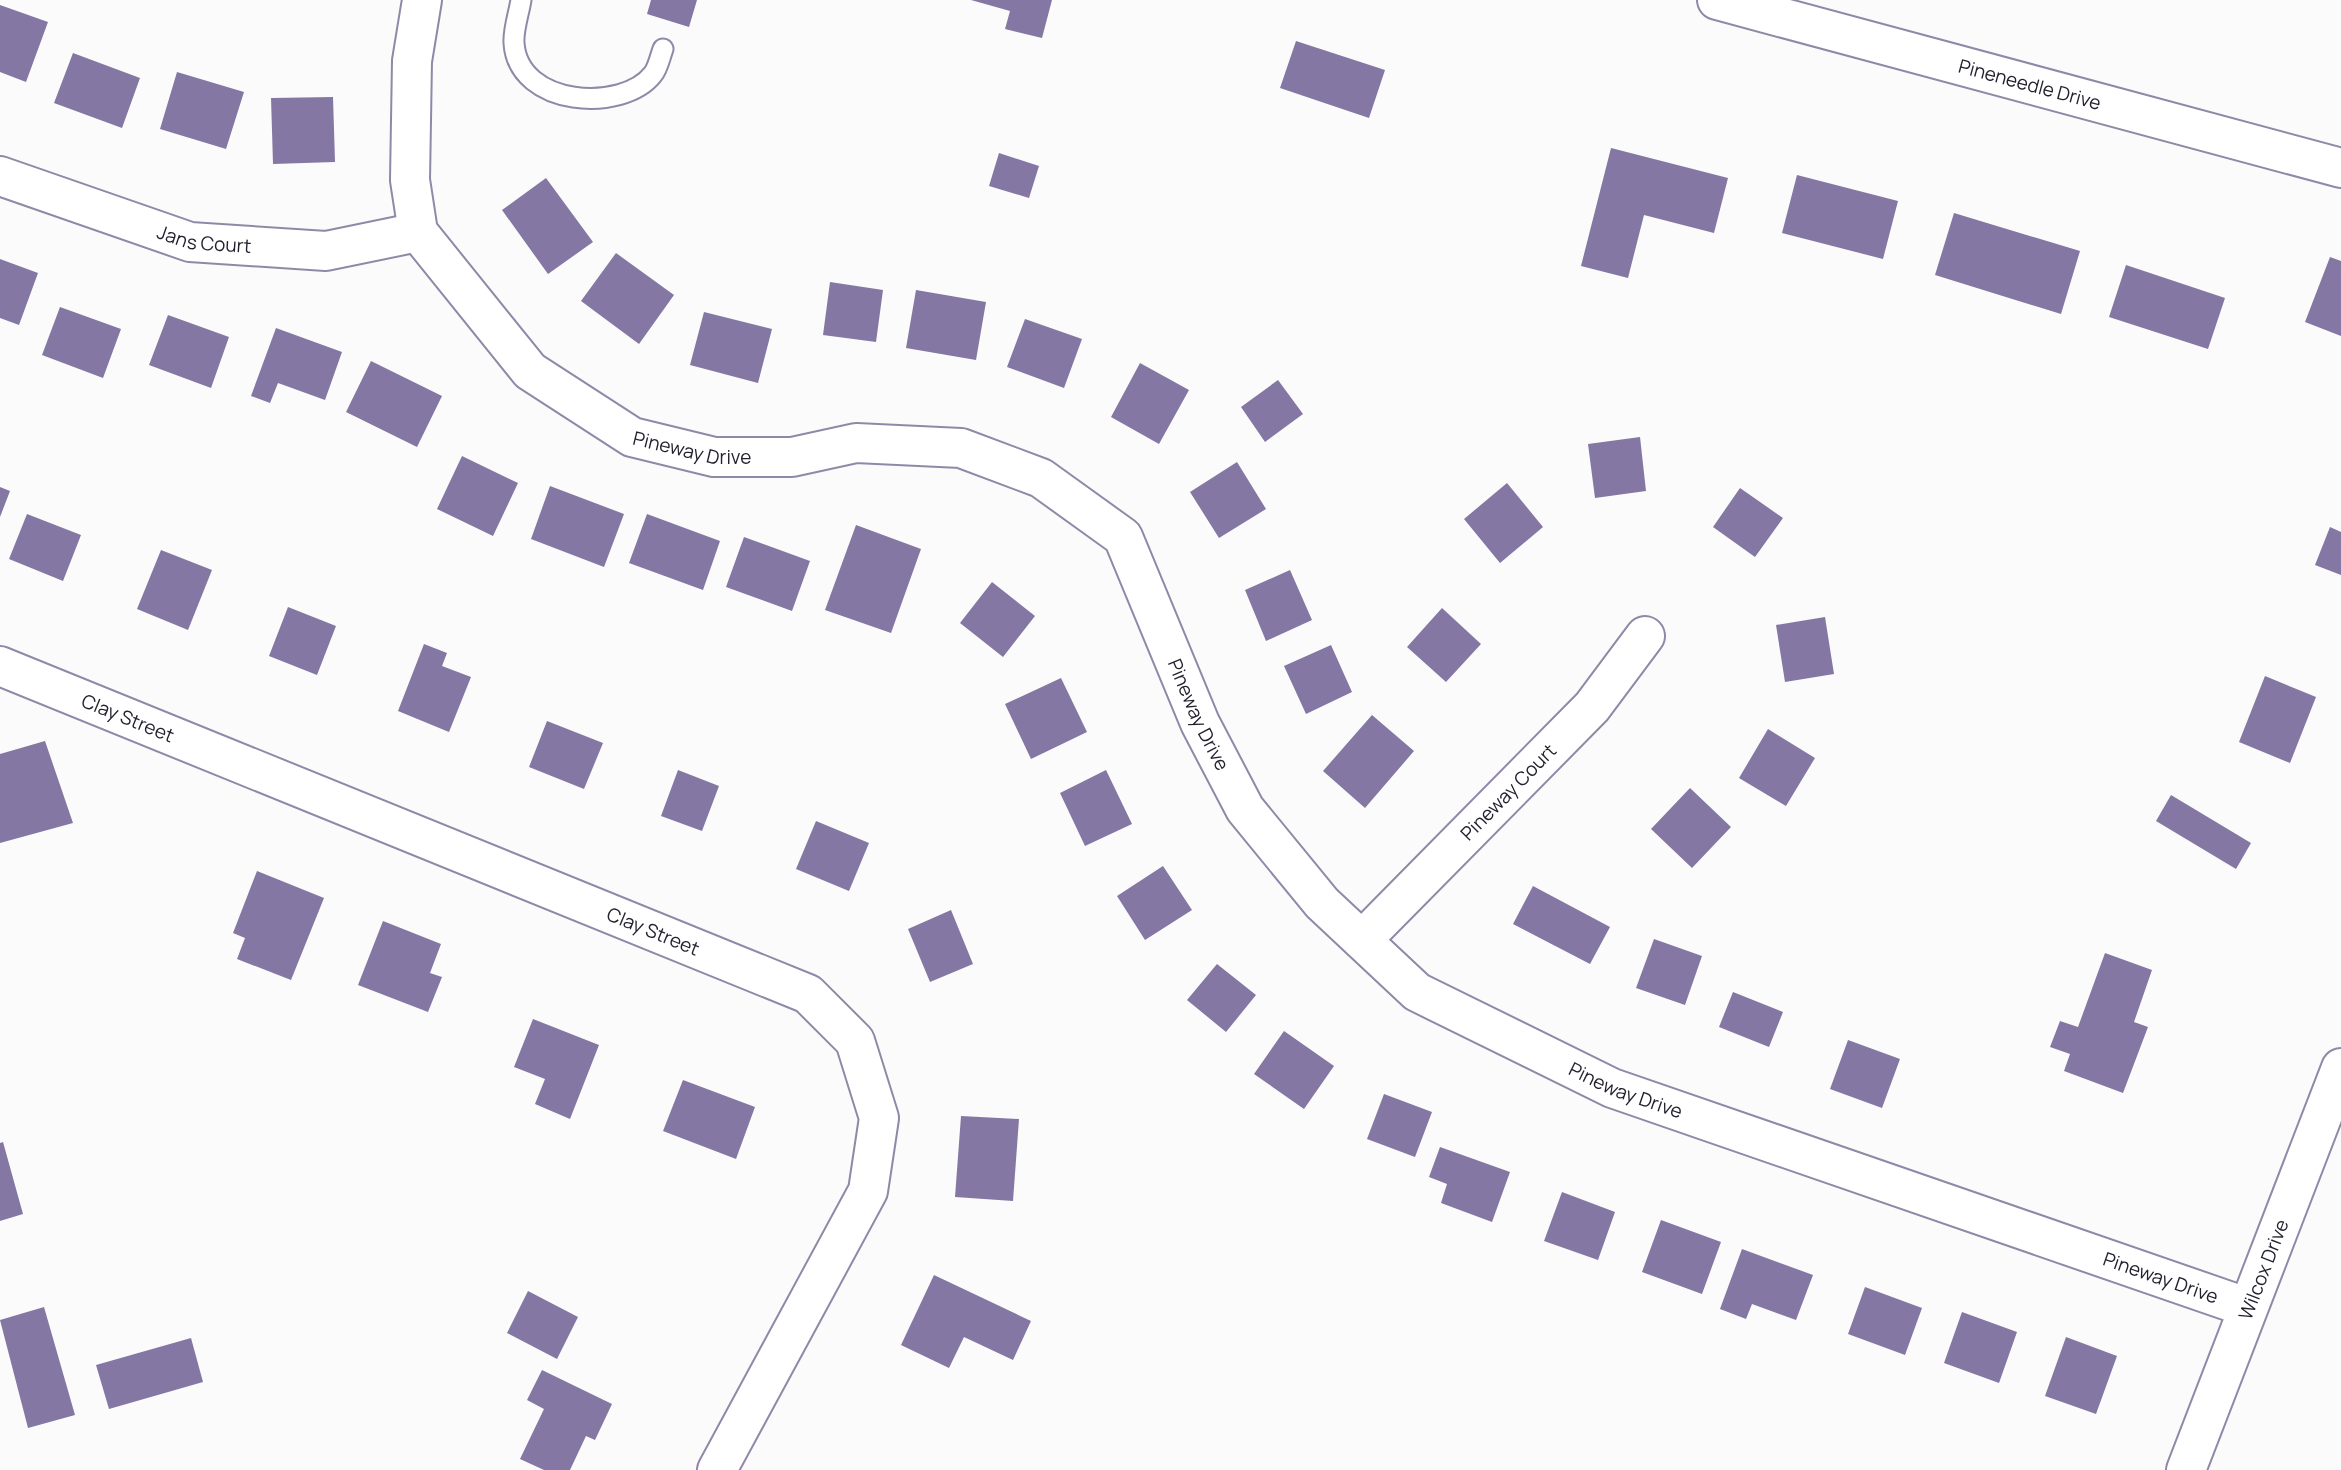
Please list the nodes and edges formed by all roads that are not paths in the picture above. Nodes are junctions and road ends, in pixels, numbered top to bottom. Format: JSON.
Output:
{"nodes":[{"id":1,"x":422,"y":0,"type":"edge"},
{"id":2,"x":521,"y":0,"type":"edge"},
{"id":3,"x":1717,"y":0,"type":"edge"},
{"id":4,"x":663,"y":49,"type":"dead end"},
{"id":5,"x":2341,"y":168,"type":"edge"},
{"id":6,"x":0,"y":176,"type":"edge"},
{"id":7,"x":418,"y":232,"type":"junction"},
{"id":8,"x":1645,"y":636,"type":"dead end"},
{"id":9,"x":0,"y":666,"type":"edge"},
{"id":10,"x":1362,"y":940,"type":"junction"},
{"id":11,"x":2341,"y":1068,"type":"edge"},
{"id":12,"x":2246,"y":1307,"type":"junction"},
{"id":13,"x":717,"y":1470,"type":"edge"},
{"id":14,"x":2186,"y":1470,"type":"edge"}],
"edges":[{"from":1,"to":7,"type":"street"},
{"from":2,"to":4,"type":"lane"},
{"from":3,"to":5,"type":"street","name":"Pineneedle Drive"},
{"from":6,"to":7,"type":"street","name":"Jans Court"},
{"from":7,"to":10,"type":"street","name":"Pineway Drive"},
{"from":8,"to":10,"type":"street","name":"Pineway Court"},
{"from":9,"to":13,"type":"street","name":"Clay Street"},
{"from":10,"to":12,"type":"street","name":"Pineway Drive"},
{"from":11,"to":12,"type":"street","name":"Wilcox Drive"},
{"from":12,"to":14,"type":"street","name":"Wilcox Drive"}]}
